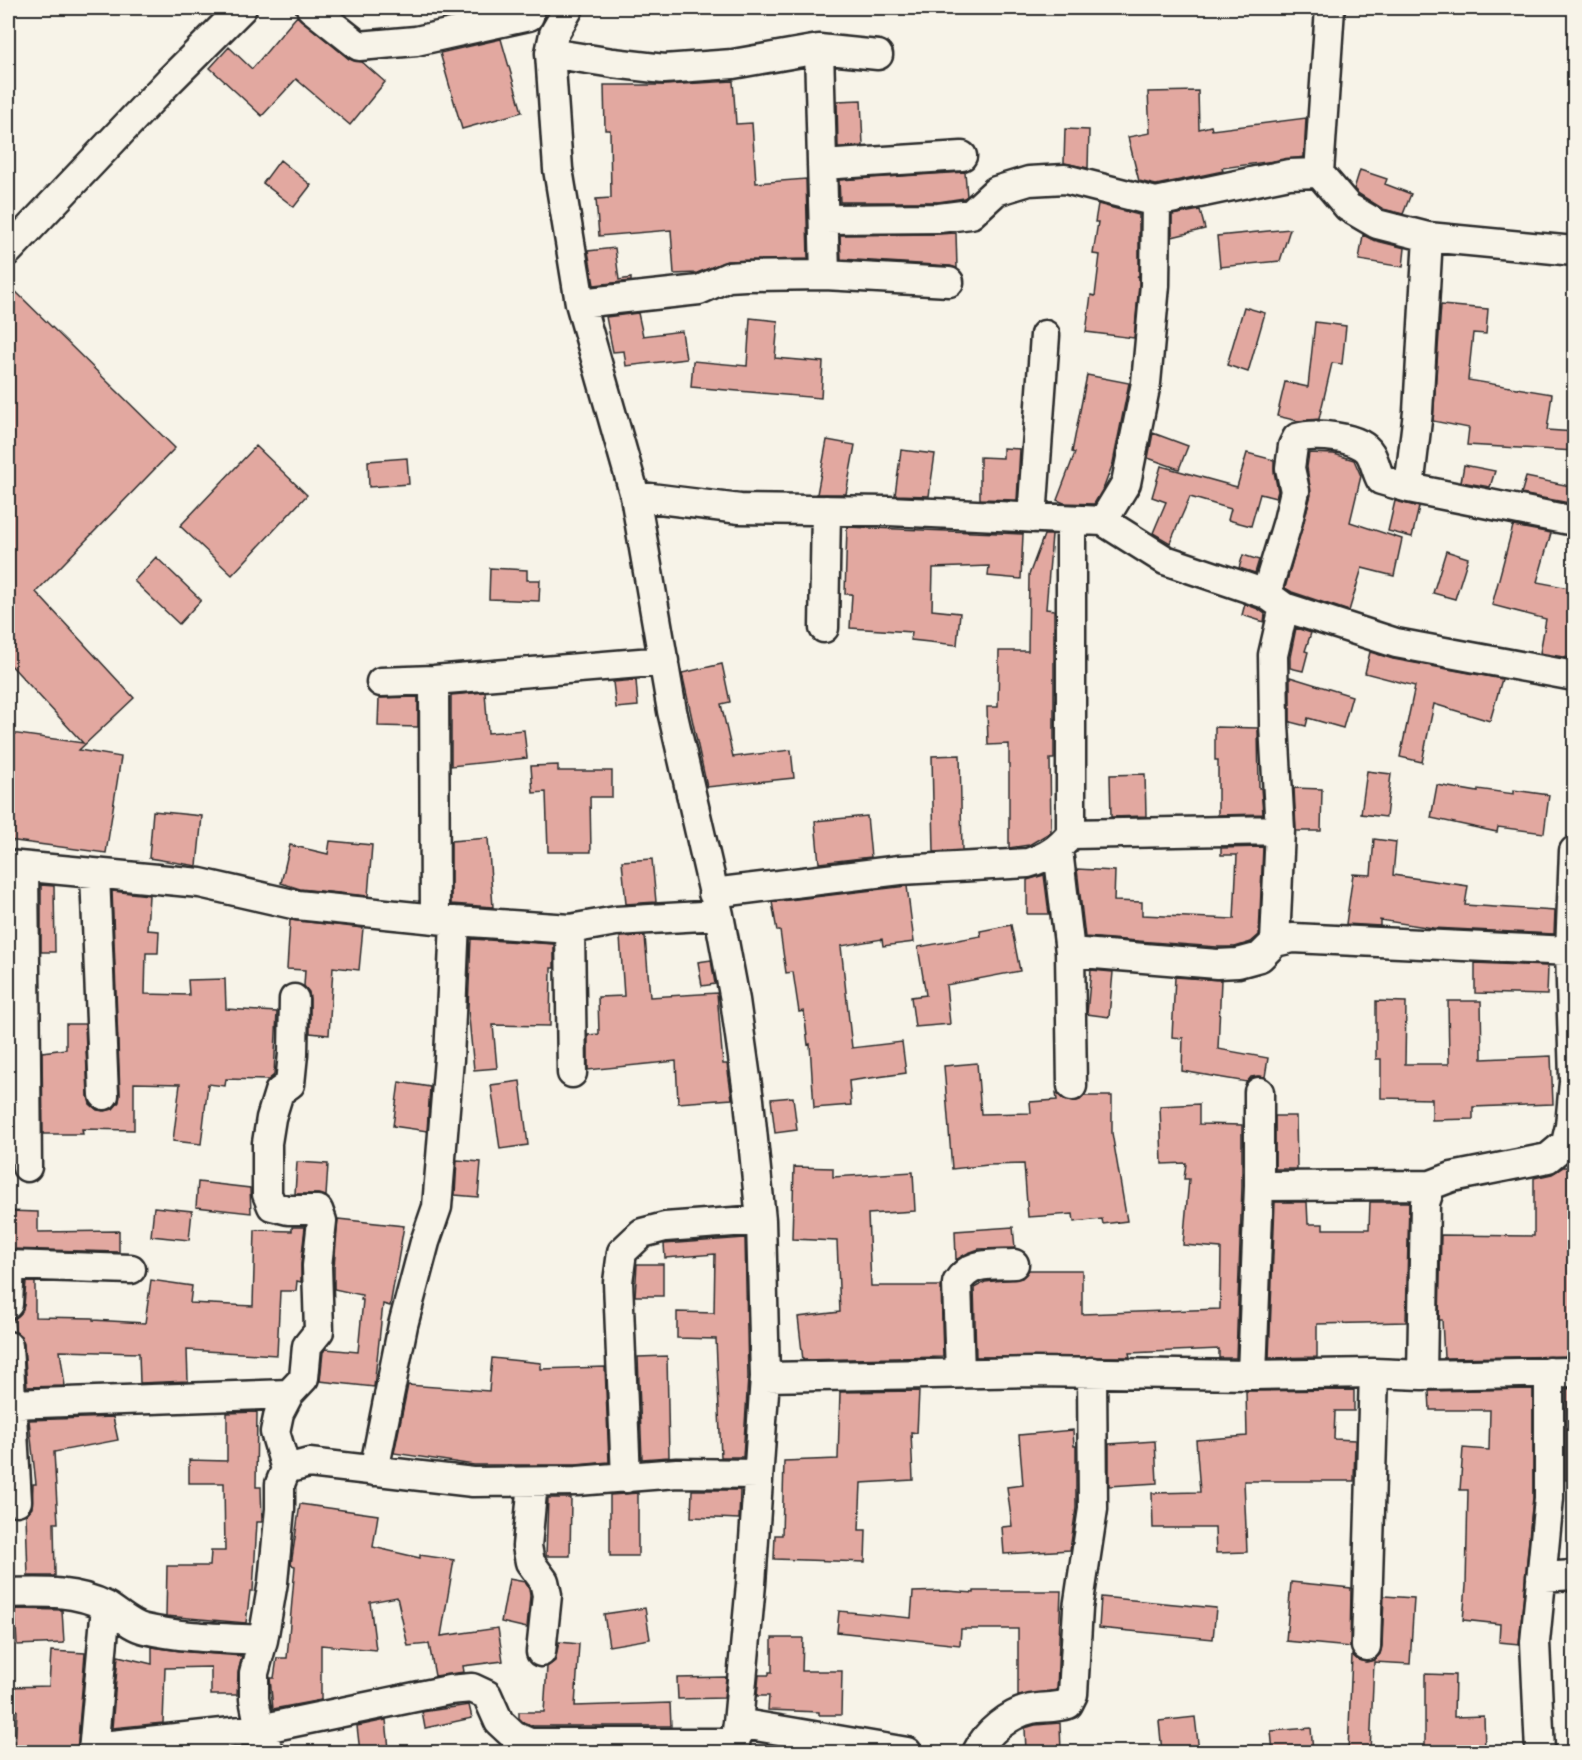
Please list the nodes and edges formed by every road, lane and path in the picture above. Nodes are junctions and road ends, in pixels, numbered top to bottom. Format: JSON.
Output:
{"nodes":[{"id":1,"x":242,"y":8,"type":"edge"},
{"id":2,"x":311,"y":8,"type":"edge"},
{"id":3,"x":569,"y":8,"type":"edge"},
{"id":4,"x":1330,"y":8,"type":"edge"},
{"id":5,"x":523,"y":12,"type":"edge"},
{"id":6,"x":552,"y":43,"type":"junction"},
{"id":7,"x":819,"y":48,"type":"junction"},
{"id":8,"x":878,"y":55,"type":"dead end"},
{"id":9,"x":962,"y":156,"type":"dead end"},
{"id":10,"x":822,"y":165,"type":"junction"},
{"id":11,"x":1319,"y":172,"type":"junction"},
{"id":12,"x":1156,"y":202,"type":"junction"},
{"id":13,"x":824,"y":219,"type":"junction"},
{"id":14,"x":1428,"y":237,"type":"junction"},
{"id":15,"x":8,"y":251,"type":"edge"},
{"id":16,"x":1575,"y":251,"type":"edge"},
{"id":17,"x":825,"y":275,"type":"junction"},
{"id":18,"x":949,"y":282,"type":"dead end"},
{"id":19,"x":580,"y":303,"type":"junction"},
{"id":20,"x":1045,"y":335,"type":"dead end"},
{"id":21,"x":1409,"y":488,"type":"junction"},
{"id":22,"x":635,"y":496,"type":"junction"},
{"id":23,"x":826,"y":510,"type":"junction"},
{"id":24,"x":1032,"y":518,"type":"junction"},
{"id":25,"x":1071,"y":521,"type":"junction"},
{"id":26,"x":1103,"y":521,"type":"junction"},
{"id":27,"x":1575,"y":521,"type":"edge"},
{"id":28,"x":1275,"y":601,"type":"junction"},
{"id":29,"x":824,"y":628,"type":"dead end"},
{"id":30,"x":664,"y":661,"type":"junction"},
{"id":31,"x":1575,"y":676,"type":"edge"},
{"id":32,"x":434,"y":680,"type":"junction"},
{"id":33,"x":381,"y":682,"type":"dead end"},
{"id":34,"x":1280,"y":830,"type":"junction"},
{"id":35,"x":1064,"y":842,"type":"junction"},
{"id":36,"x":1574,"y":864,"type":"edge"},
{"id":37,"x":16,"y":866,"type":"edge"},
{"id":38,"x":95,"y":874,"type":"junction"},
{"id":39,"x":716,"y":904,"type":"junction"},
{"id":40,"x":445,"y":920,"type":"junction"},
{"id":41,"x":570,"y":929,"type":"junction"},
{"id":42,"x":1275,"y":942,"type":"junction"},
{"id":43,"x":1570,"y":951,"type":"junction"},
{"id":44,"x":1070,"y":952,"type":"junction"},
{"id":45,"x":294,"y":999,"type":"dead end"},
{"id":46,"x":572,"y":1073,"type":"dead end"},
{"id":47,"x":1575,"y":1081,"type":"edge"},
{"id":48,"x":1072,"y":1086,"type":"dead end"},
{"id":49,"x":1259,"y":1092,"type":"dead end"},
{"id":50,"x":104,"y":1095,"type":"dead end"},
{"id":51,"x":27,"y":1167,"type":"dead end"},
{"id":52,"x":1431,"y":1185,"type":"junction"},
{"id":53,"x":1259,"y":1186,"type":"junction"},
{"id":54,"x":761,"y":1220,"type":"junction"},
{"id":55,"x":1014,"y":1264,"type":"dead end"},
{"id":56,"x":9,"y":1265,"type":"edge"},
{"id":57,"x":131,"y":1269,"type":"dead end"},
{"id":58,"x":8,"y":1304,"type":"edge"},
{"id":59,"x":8,"y":1346,"type":"edge"},
{"id":60,"x":1092,"y":1372,"type":"junction"},
{"id":61,"x":1562,"y":1372,"type":"edge"},
{"id":62,"x":960,"y":1373,"type":"junction"},
{"id":63,"x":1374,"y":1373,"type":"junction"},
{"id":64,"x":1252,"y":1375,"type":"junction"},
{"id":65,"x":1422,"y":1375,"type":"junction"},
{"id":66,"x":765,"y":1377,"type":"junction"},
{"id":67,"x":289,"y":1394,"type":"junction"},
{"id":68,"x":11,"y":1404,"type":"junction"},
{"id":69,"x":286,"y":1469,"type":"junction"},
{"id":70,"x":374,"y":1471,"type":"junction"},
{"id":71,"x":758,"y":1474,"type":"junction"},
{"id":72,"x":626,"y":1478,"type":"junction"},
{"id":73,"x":532,"y":1482,"type":"junction"},
{"id":74,"x":17,"y":1501,"type":"dead end"},
{"id":75,"x":1575,"y":1575,"type":"edge"},
{"id":76,"x":1541,"y":1577,"type":"junction"},
{"id":77,"x":8,"y":1593,"type":"edge"},
{"id":78,"x":106,"y":1606,"type":"junction"},
{"id":79,"x":263,"y":1640,"type":"junction"},
{"id":80,"x":1366,"y":1646,"type":"dead end"},
{"id":81,"x":541,"y":1652,"type":"dead end"},
{"id":82,"x":736,"y":1740,"type":"edge"},
{"id":83,"x":265,"y":1741,"type":"edge"},
{"id":84,"x":93,"y":1750,"type":"edge"},
{"id":85,"x":907,"y":1752,"type":"edge"},
{"id":86,"x":977,"y":1752,"type":"edge"},
{"id":87,"x":1540,"y":1752,"type":"edge"}],
"edges":[{"from":1,"to":15,"type":"street"},
{"from":2,"to":5,"type":"street"},
{"from":3,"to":6,"type":"street"},
{"from":4,"to":11,"type":"street"},
{"from":5,"to":6,"type":"street"},
{"from":6,"to":7,"type":"street"},
{"from":6,"to":19,"type":"street"},
{"from":7,"to":8,"type":"street"},
{"from":7,"to":10,"type":"street"},
{"from":9,"to":10,"type":"street"},
{"from":10,"to":13,"type":"street"},
{"from":11,"to":12,"type":"street"},
{"from":11,"to":14,"type":"street"},
{"from":12,"to":13,"type":"street"},
{"from":12,"to":26,"type":"street"},
{"from":13,"to":17,"type":"street"},
{"from":14,"to":16,"type":"street"},
{"from":14,"to":21,"type":"street"},
{"from":17,"to":18,"type":"street"},
{"from":17,"to":19,"type":"street"},
{"from":19,"to":22,"type":"street"},
{"from":20,"to":24,"type":"street"},
{"from":21,"to":27,"type":"street"},
{"from":21,"to":28,"type":"street"},
{"from":22,"to":23,"type":"street"},
{"from":22,"to":30,"type":"street"},
{"from":23,"to":24,"type":"street"},
{"from":23,"to":29,"type":"street"},
{"from":24,"to":25,"type":"street"},
{"from":25,"to":26,"type":"street"},
{"from":25,"to":35,"type":"street"},
{"from":26,"to":28,"type":"street"},
{"from":28,"to":31,"type":"street"},
{"from":28,"to":34,"type":"street"},
{"from":30,"to":32,"type":"street"},
{"from":30,"to":39,"type":"street"},
{"from":32,"to":33,"type":"street"},
{"from":32,"to":40,"type":"street"},
{"from":34,"to":35,"type":"street"},
{"from":34,"to":42,"type":"street"},
{"from":35,"to":39,"type":"street"},
{"from":35,"to":44,"type":"street"},
{"from":36,"to":43,"type":"street"},
{"from":37,"to":38,"type":"street"},
{"from":37,"to":51,"type":"street"},
{"from":38,"to":40,"type":"street"},
{"from":38,"to":50,"type":"street"},
{"from":39,"to":41,"type":"street"},
{"from":39,"to":54,"type":"street"},
{"from":40,"to":41,"type":"street"},
{"from":40,"to":70,"type":"street"},
{"from":41,"to":46,"type":"street"},
{"from":42,"to":43,"type":"street"},
{"from":42,"to":44,"type":"street"},
{"from":43,"to":47,"type":"street"},
{"from":44,"to":48,"type":"street"},
{"from":45,"to":67,"type":"street"},
{"from":47,"to":52,"type":"street"},
{"from":49,"to":53,"type":"street"},
{"from":52,"to":53,"type":"street"},
{"from":52,"to":65,"type":"street"},
{"from":53,"to":64,"type":"street"},
{"from":54,"to":66,"type":"street"},
{"from":54,"to":72,"type":"street"},
{"from":55,"to":62,"type":"street"},
{"from":56,"to":57,"type":"street"},
{"from":56,"to":58,"type":"street"},
{"from":59,"to":68,"type":"street"},
{"from":60,"to":62,"type":"street"},
{"from":60,"to":64,"type":"street"},
{"from":60,"to":86,"type":"street"},
{"from":61,"to":65,"type":"street"},
{"from":61,"to":76,"type":"street"},
{"from":62,"to":66,"type":"street"},
{"from":63,"to":64,"type":"street"},
{"from":63,"to":65,"type":"street"},
{"from":63,"to":80,"type":"street"},
{"from":66,"to":71,"type":"street"},
{"from":67,"to":68,"type":"street"},
{"from":67,"to":69,"type":"street"},
{"from":68,"to":74,"type":"street"},
{"from":69,"to":70,"type":"street"},
{"from":69,"to":79,"type":"street"},
{"from":70,"to":73,"type":"street"},
{"from":71,"to":72,"type":"street"},
{"from":71,"to":82,"type":"street"},
{"from":72,"to":73,"type":"street"},
{"from":73,"to":81,"type":"street"},
{"from":75,"to":76,"type":"street"},
{"from":76,"to":87,"type":"street"},
{"from":77,"to":78,"type":"street"},
{"from":78,"to":79,"type":"street"},
{"from":78,"to":84,"type":"street"},
{"from":79,"to":83,"type":"street"},
{"from":82,"to":83,"type":"street"},
{"from":82,"to":85,"type":"street"},
{"from":83,"to":84,"type":"street"}]}
